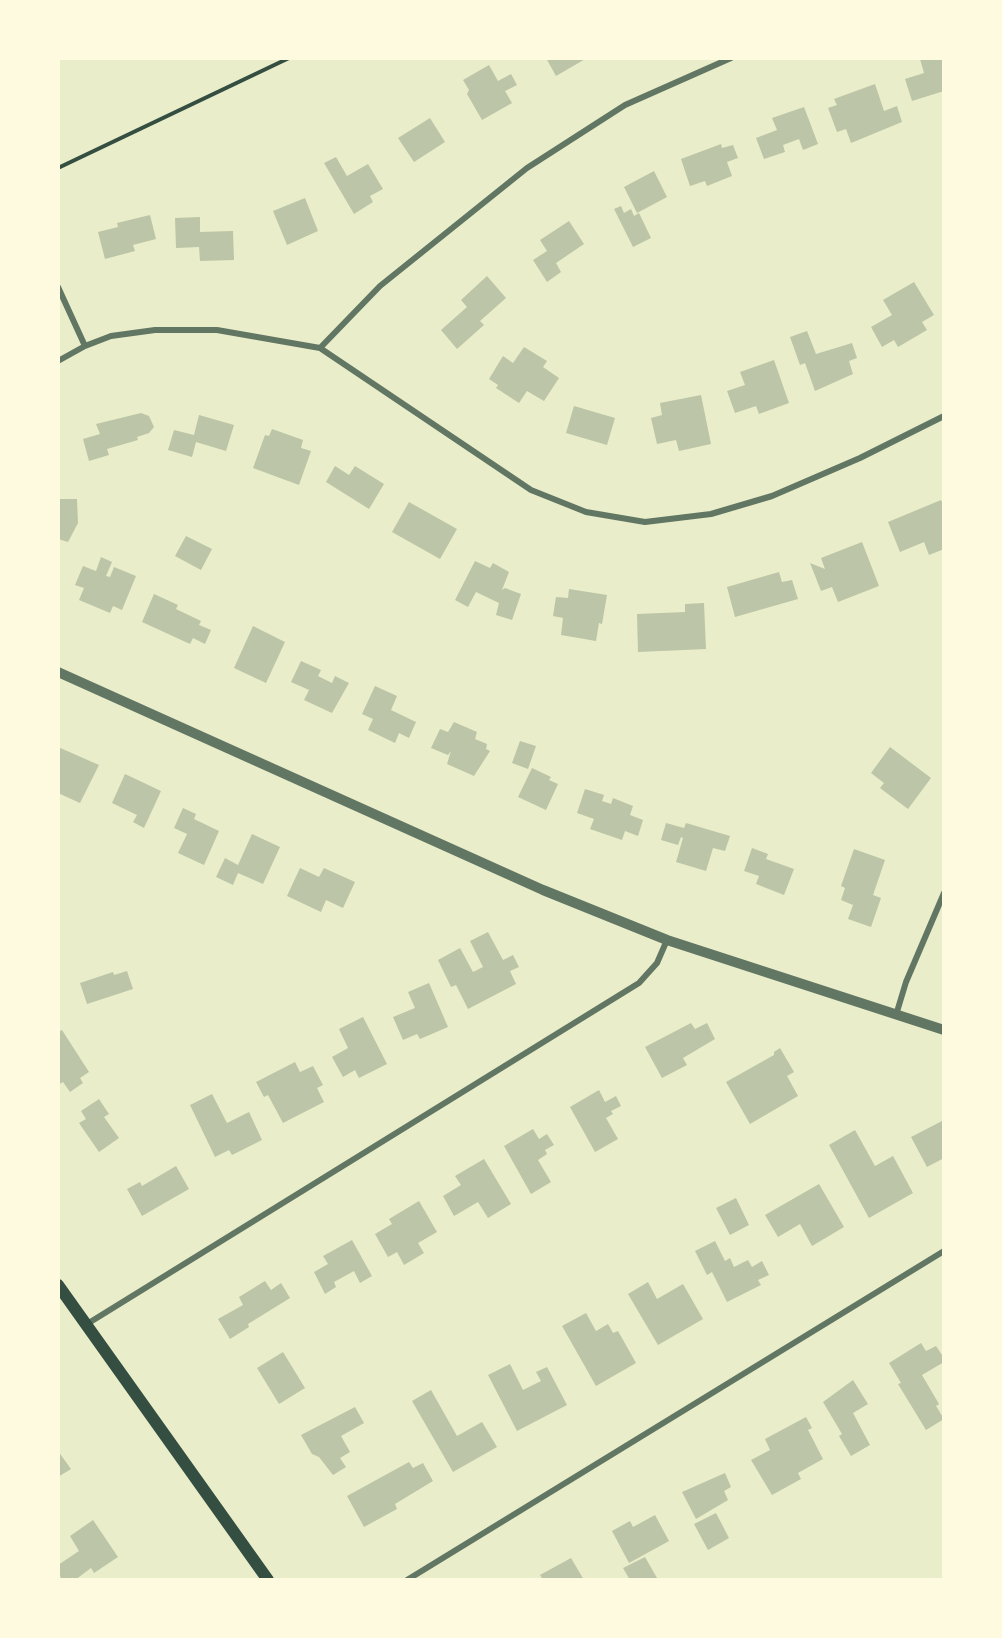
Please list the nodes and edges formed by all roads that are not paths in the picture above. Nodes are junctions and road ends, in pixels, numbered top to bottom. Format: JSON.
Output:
{"nodes":[{"id":1,"x":731,"y":58,"type":"edge"},
{"id":2,"x":58,"y":287,"type":"edge"},
{"id":3,"x":85,"y":346,"type":"junction"},
{"id":4,"x":321,"y":348,"type":"junction"},
{"id":5,"x":58,"y":361,"type":"edge"},
{"id":6,"x":944,"y":416,"type":"edge"},
{"id":7,"x":58,"y":672,"type":"edge"},
{"id":8,"x":944,"y":893,"type":"edge"},
{"id":9,"x":667,"y":940,"type":"junction"},
{"id":10,"x":896,"y":1015,"type":"junction"},
{"id":11,"x":944,"y":1030,"type":"edge"},
{"id":12,"x":944,"y":1251,"type":"edge"},
{"id":13,"x":58,"y":1285,"type":"edge"},
{"id":14,"x":87,"y":1324,"type":"junction"},
{"id":15,"x":268,"y":1580,"type":"edge"},
{"id":16,"x":407,"y":1580,"type":"edge"}],
"edges":[{"from":1,"to":4,"type":"street"},
{"from":2,"to":3,"type":"street"},
{"from":3,"to":4,"type":"street"},
{"from":3,"to":5,"type":"street"},
{"from":4,"to":6,"type":"street"},
{"from":7,"to":9,"type":"street"},
{"from":8,"to":10,"type":"street"},
{"from":9,"to":10,"type":"street"},
{"from":9,"to":14,"type":"street"},
{"from":10,"to":11,"type":"street"},
{"from":12,"to":16,"type":"street"},
{"from":13,"to":14,"type":"main road"},
{"from":14,"to":15,"type":"main road"}]}
